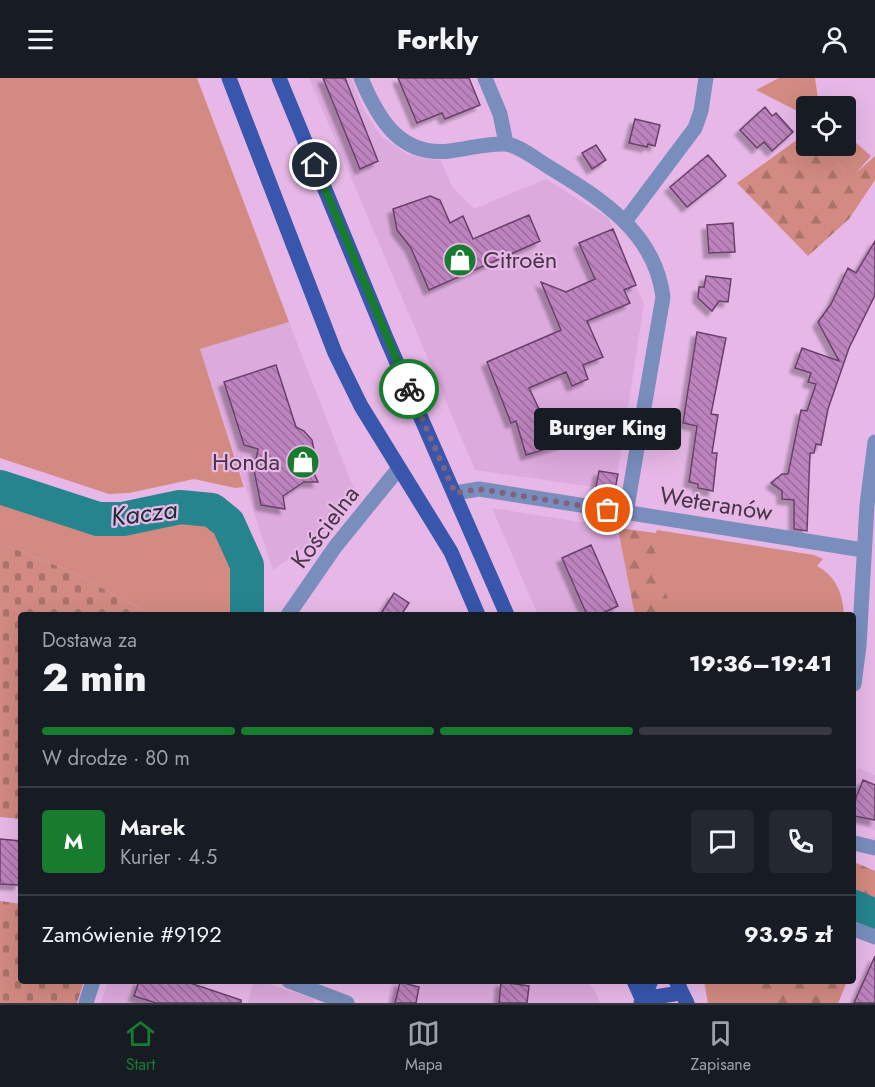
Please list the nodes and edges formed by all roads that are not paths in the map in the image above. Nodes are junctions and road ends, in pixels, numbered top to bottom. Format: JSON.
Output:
{"nodes":[{"id":1,"x":229,"y":78,"type":"edge"},
{"id":2,"x":279,"y":78,"type":"edge"},
{"id":3,"x":361,"y":78,"type":"edge"},
{"id":4,"x":485,"y":78,"type":"edge"},
{"id":5,"x":705,"y":85,"type":"edge"},
{"id":6,"x":506,"y":143,"type":"junction"},
{"id":7,"x":626,"y":220,"type":"junction"},
{"id":8,"x":875,"y":442,"type":"edge"},
{"id":9,"x":399,"y":468,"type":"junction"},
{"id":10,"x":455,"y":493,"type":"junction"},
{"id":11,"x":626,"y":513,"type":"junction"},
{"id":12,"x":863,"y":550,"type":"junction"},
{"id":13,"x":290,"y":612,"type":"edge"},
{"id":14,"x":477,"y":612,"type":"edge"},
{"id":15,"x":506,"y":612,"type":"edge"},
{"id":16,"x":856,"y":669,"type":"edge"},
{"id":17,"x":856,"y":843,"type":"edge"},
{"id":18,"x":875,"y":848,"type":"edge"},
{"id":19,"x":856,"y":929,"type":"edge"},
{"id":20,"x":875,"y":937,"type":"edge"},
{"id":21,"x":92,"y":984,"type":"edge"},
{"id":22,"x":297,"y":984,"type":"edge"},
{"id":23,"x":635,"y":984,"type":"edge"},
{"id":24,"x":650,"y":984,"type":"edge"},
{"id":25,"x":679,"y":984,"type":"edge"},
{"id":26,"x":680,"y":984,"type":"edge"},
{"id":27,"x":680,"y":984,"type":"edge"},
{"id":28,"x":642,"y":1002,"type":"edge"},
{"id":29,"x":86,"y":1003,"type":"edge"},
{"id":30,"x":347,"y":1003,"type":"edge"},
{"id":31,"x":674,"y":1003,"type":"edge"},
{"id":32,"x":687,"y":1003,"type":"edge"}],
"edges":[{"from":1,"to":9,"type":"main road"},
{"from":2,"to":10,"type":"main road"},
{"from":3,"to":6,"type":"street"},
{"from":4,"to":6,"type":"street"},
{"from":5,"to":7,"type":"street"},
{"from":6,"to":7,"type":"street"},
{"from":7,"to":11,"type":"street"},
{"from":8,"to":12,"type":"street"},
{"from":9,"to":13,"type":"street","name":"Kościelna"},
{"from":9,"to":14,"type":"main road"},
{"from":10,"to":11,"type":"street","name":"Weteranów"},
{"from":10,"to":15,"type":"main road"},
{"from":11,"to":12,"type":"street","name":"Weteranów"},
{"from":12,"to":16,"type":"street"},
{"from":17,"to":18,"type":"street"},
{"from":19,"to":20,"type":"street"},
{"from":21,"to":29,"type":"street"},
{"from":22,"to":30,"type":"street"},
{"from":23,"to":28,"type":"main road"},
{"from":24,"to":28,"type":"main road"},
{"from":25,"to":28,"type":"main road"},
{"from":26,"to":31,"type":"main road"},
{"from":27,"to":32,"type":"main road"}]}
